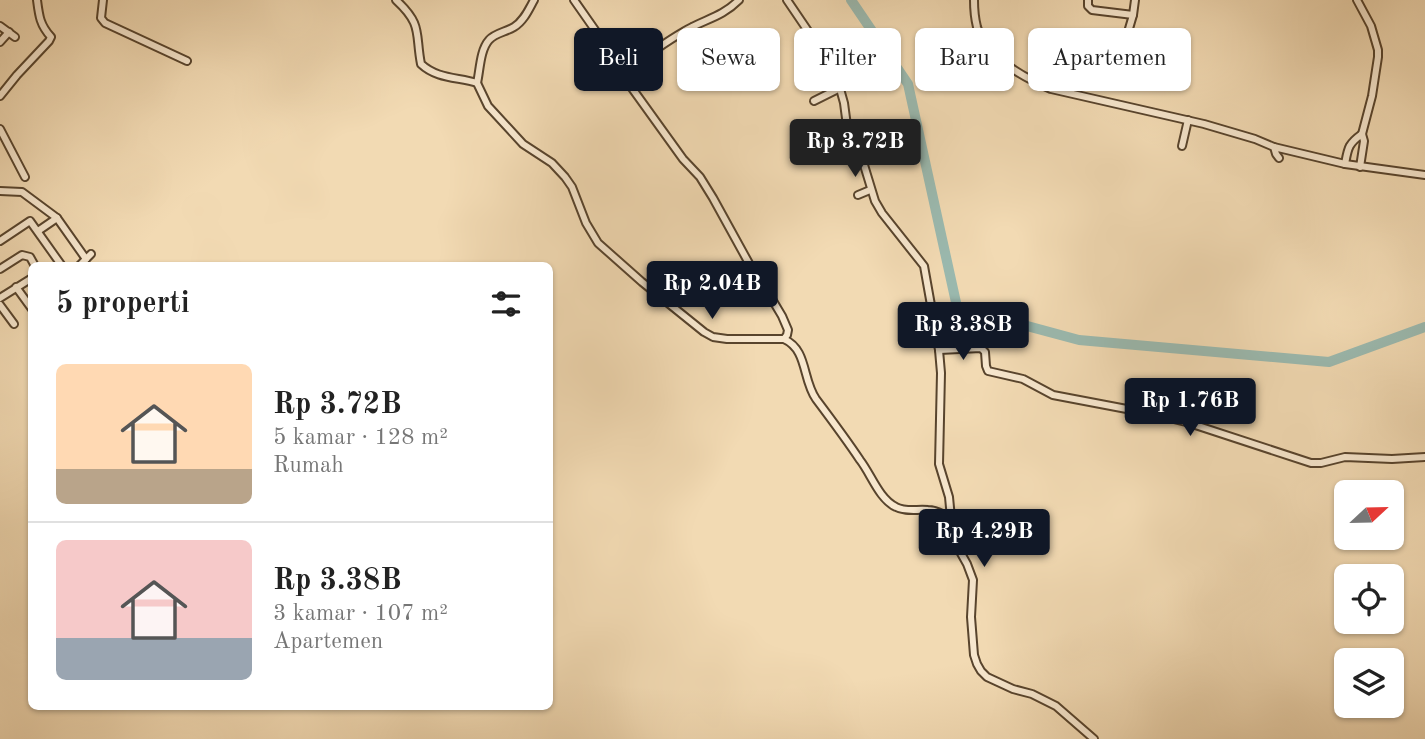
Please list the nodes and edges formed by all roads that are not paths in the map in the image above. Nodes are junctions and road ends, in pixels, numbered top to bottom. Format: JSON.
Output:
{"nodes":[{"id":1,"x":37,"y":0,"type":"edge"},
{"id":2,"x":103,"y":0,"type":"edge"},
{"id":3,"x":396,"y":0,"type":"edge"},
{"id":4,"x":534,"y":0,"type":"edge"},
{"id":5,"x":574,"y":0,"type":"edge"},
{"id":6,"x":739,"y":0,"type":"edge"},
{"id":7,"x":787,"y":0,"type":"edge"},
{"id":8,"x":974,"y":0,"type":"edge"},
{"id":9,"x":1088,"y":0,"type":"edge"},
{"id":10,"x":1135,"y":0,"type":"edge"},
{"id":11,"x":1357,"y":0,"type":"edge"},
{"id":12,"x":1133,"y":15,"type":"junction"},
{"id":13,"x":0,"y":26,"type":"edge"},
{"id":14,"x":693,"y":27,"type":"joint"},
{"id":15,"x":593,"y":28,"type":"edge"},
{"id":16,"x":806,"y":28,"type":"edge"},
{"id":17,"x":1129,"y":28,"type":"edge"},
{"id":18,"x":0,"y":42,"type":"edge"},
{"id":19,"x":663,"y":46,"type":"edge"},
{"id":20,"x":187,"y":61,"type":"dead end"},
{"id":21,"x":476,"y":83,"type":"junction"},
{"id":22,"x":634,"y":91,"type":"edge"},
{"id":23,"x":834,"y":91,"type":"edge"},
{"id":24,"x":841,"y":91,"type":"edge"},
{"id":25,"x":0,"y":96,"type":"edge"},
{"id":26,"x":814,"y":101,"type":"dead end"},
{"id":27,"x":1188,"y":120,"type":"junction"},
{"id":28,"x":0,"y":129,"type":"edge"},
{"id":29,"x":1362,"y":134,"type":"junction"},
{"id":30,"x":1182,"y":146,"type":"dead end"},
{"id":31,"x":1274,"y":147,"type":"junction"},
{"id":32,"x":1279,"y":158,"type":"dead end"},
{"id":33,"x":1345,"y":164,"type":"junction"},
{"id":34,"x":1360,"y":167,"type":"junction"},
{"id":35,"x":1425,"y":176,"type":"edge"},
{"id":36,"x":25,"y":177,"type":"dead end"},
{"id":37,"x":870,"y":190,"type":"junction"},
{"id":38,"x":0,"y":191,"type":"edge"},
{"id":39,"x":859,"y":195,"type":"dead end"},
{"id":40,"x":57,"y":218,"type":"junction"},
{"id":41,"x":38,"y":230,"type":"junction"},
{"id":42,"x":0,"y":241,"type":"edge"},
{"id":43,"x":33,"y":262,"type":"edge"},
{"id":44,"x":59,"y":262,"type":"edge"},
{"id":45,"x":83,"y":262,"type":"edge"},
{"id":46,"x":0,"y":269,"type":"edge"},
{"id":47,"x":28,"y":280,"type":"edge"},
{"id":48,"x":16,"y":287,"type":"junction"},
{"id":49,"x":0,"y":298,"type":"edge"},
{"id":50,"x":28,"y":304,"type":"edge"},
{"id":51,"x":0,"y":305,"type":"edge"},
{"id":52,"x":14,"y":324,"type":"dead end"},
{"id":53,"x":784,"y":339,"type":"junction"},
{"id":54,"x":942,"y":350,"type":"junction"},
{"id":55,"x":1425,"y":457,"type":"edge"},
{"id":56,"x":953,"y":520,"type":"junction"},
{"id":57,"x":1094,"y":739,"type":"edge"}],
"edges":[{"from":1,"to":25,"type":"street"},
{"from":2,"to":20,"type":"street"},
{"from":3,"to":21,"type":"street"},
{"from":4,"to":21,"type":"street"},
{"from":5,"to":15,"type":"street"},
{"from":6,"to":14,"type":"street"},
{"from":7,"to":16,"type":"street"},
{"from":8,"to":27,"type":"street"},
{"from":9,"to":12,"type":"street"},
{"from":10,"to":12,"type":"street"},
{"from":11,"to":29,"type":"street"},
{"from":12,"to":17,"type":"street"},
{"from":13,"to":18,"type":"street"},
{"from":14,"to":19,"type":"street"},
{"from":21,"to":53,"type":"street"},
{"from":22,"to":53,"type":"street"},
{"from":23,"to":26,"type":"street"},
{"from":24,"to":37,"type":"street"},
{"from":27,"to":30,"type":"street"},
{"from":27,"to":31,"type":"street"},
{"from":28,"to":36,"type":"street"},
{"from":29,"to":33,"type":"street"},
{"from":29,"to":34,"type":"street"},
{"from":31,"to":32,"type":"street"},
{"from":31,"to":33,"type":"street"},
{"from":33,"to":34,"type":"street"},
{"from":34,"to":35,"type":"street"},
{"from":37,"to":39,"type":"street"},
{"from":37,"to":54,"type":"street"},
{"from":38,"to":40,"type":"street"},
{"from":40,"to":41,"type":"street"},
{"from":40,"to":45,"type":"street"},
{"from":41,"to":42,"type":"street"},
{"from":41,"to":44,"type":"street"},
{"from":43,"to":46,"type":"street"},
{"from":47,"to":48,"type":"street"},
{"from":48,"to":49,"type":"street"},
{"from":48,"to":50,"type":"street"},
{"from":51,"to":52,"type":"street"},
{"from":53,"to":56,"type":"street"},
{"from":54,"to":55,"type":"street"},
{"from":54,"to":56,"type":"street"},
{"from":56,"to":57,"type":"street"}]}
